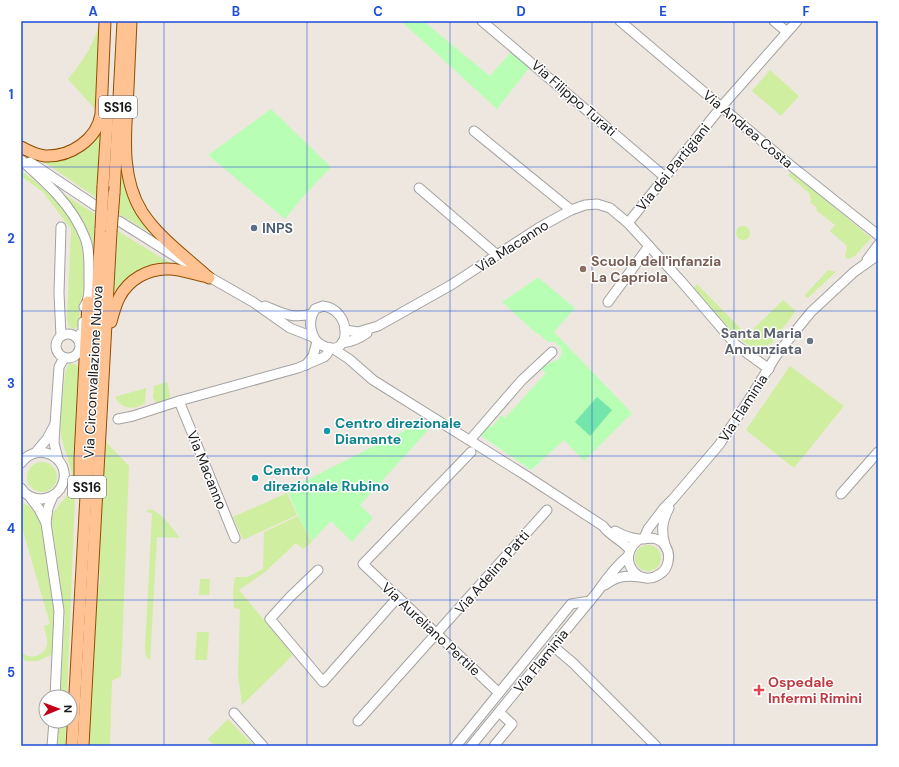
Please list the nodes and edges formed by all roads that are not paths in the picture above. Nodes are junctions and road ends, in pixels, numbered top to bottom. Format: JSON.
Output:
{"nodes":[{"id":1,"x":105,"y":21,"type":"edge"},
{"id":2,"x":113,"y":21,"type":"edge"},
{"id":3,"x":123,"y":21,"type":"edge"},
{"id":4,"x":130,"y":21,"type":"edge"},
{"id":5,"x":482,"y":21,"type":"edge"},
{"id":6,"x":620,"y":21,"type":"edge"},
{"id":7,"x":774,"y":21,"type":"edge"},
{"id":8,"x":797,"y":21,"type":"edge"},
{"id":9,"x":787,"y":32,"type":"junction"},
{"id":10,"x":722,"y":106,"type":"junction"},
{"id":11,"x":474,"y":131,"type":"dead end"},
{"id":12,"x":21,"y":147,"type":"edge"},
{"id":13,"x":21,"y":156,"type":"edge"},
{"id":14,"x":21,"y":160,"type":"edge"},
{"id":15,"x":665,"y":177,"type":"junction"},
{"id":16,"x":419,"y":188,"type":"dead end"},
{"id":17,"x":96,"y":206,"type":"dead end"},
{"id":18,"x":571,"y":210,"type":"junction"},
{"id":19,"x":119,"y":221,"type":"dead end"},
{"id":20,"x":628,"y":223,"type":"junction"},
{"id":21,"x":62,"y":227,"type":"dead end"},
{"id":22,"x":106,"y":230,"type":"junction"},
{"id":23,"x":878,"y":235,"type":"edge"},
{"id":24,"x":878,"y":244,"type":"edge"},
{"id":25,"x":649,"y":246,"type":"junction"},
{"id":26,"x":497,"y":255,"type":"junction"},
{"id":27,"x":878,"y":255,"type":"edge"},
{"id":28,"x":862,"y":266,"type":"junction"},
{"id":29,"x":209,"y":278,"type":"junction"},
{"id":30,"x":88,"y":302,"type":"junction"},
{"id":31,"x":253,"y":302,"type":"junction"},
{"id":32,"x":608,"y":302,"type":"dead end"},
{"id":33,"x":311,"y":314,"type":"junction"},
{"id":34,"x":371,"y":329,"type":"junction"},
{"id":35,"x":345,"y":330,"type":"junction"},
{"id":36,"x":61,"y":336,"type":"junction"},
{"id":37,"x":77,"y":338,"type":"junction"},
{"id":38,"x":315,"y":339,"type":"junction"},
{"id":39,"x":342,"y":343,"type":"junction"},
{"id":40,"x":105,"y":346,"type":"junction"},
{"id":41,"x":331,"y":348,"type":"junction"},
{"id":42,"x":552,"y":352,"type":"dead end"},
{"id":43,"x":76,"y":356,"type":"junction"},
{"id":44,"x":64,"y":358,"type":"junction"},
{"id":45,"x":349,"y":359,"type":"junction"},
{"id":46,"x":305,"y":366,"type":"junction"},
{"id":47,"x":84,"y":368,"type":"junction"},
{"id":48,"x":769,"y":369,"type":"junction"},
{"id":49,"x":179,"y":401,"type":"junction"},
{"id":50,"x":118,"y":419,"type":"dead end"},
{"id":51,"x":55,"y":425,"type":"junction"},
{"id":52,"x":470,"y":440,"type":"junction"},
{"id":53,"x":471,"y":452,"type":"dead end"},
{"id":54,"x":878,"y":452,"type":"edge"},
{"id":55,"x":29,"y":454,"type":"edge"},
{"id":56,"x":58,"y":459,"type":"junction"},
{"id":57,"x":21,"y":463,"type":"edge"},
{"id":58,"x":21,"y":488,"type":"edge"},
{"id":59,"x":841,"y":494,"type":"dead end"},
{"id":60,"x":53,"y":496,"type":"junction"},
{"id":61,"x":30,"y":497,"type":"junction"},
{"id":62,"x":673,"y":499,"type":"junction"},
{"id":63,"x":547,"y":510,"type":"dead end"},
{"id":64,"x":46,"y":524,"type":"junction"},
{"id":65,"x":603,"y":526,"type":"junction"},
{"id":66,"x":235,"y":538,"type":"dead end"},
{"id":67,"x":642,"y":539,"type":"junction"},
{"id":68,"x":666,"y":548,"type":"junction"},
{"id":69,"x":629,"y":553,"type":"junction"},
{"id":70,"x":318,"y":570,"type":"dead end"},
{"id":71,"x":82,"y":573,"type":"junction"},
{"id":72,"x":642,"y":577,"type":"junction"},
{"id":73,"x":598,"y":591,"type":"junction"},
{"id":74,"x":398,"y":597,"type":"junction"},
{"id":75,"x":590,"y":601,"type":"junction"},
{"id":76,"x":437,"y":634,"type":"junction"},
{"id":77,"x":553,"y":646,"type":"junction"},
{"id":78,"x":55,"y":689,"type":"edge"},
{"id":79,"x":499,"y":693,"type":"junction"},
{"id":80,"x":499,"y":712,"type":"junction"},
{"id":81,"x":234,"y":713,"type":"dead end"},
{"id":82,"x":358,"y":721,"type":"dead end"},
{"id":83,"x":53,"y":729,"type":"edge"},
{"id":84,"x":52,"y":746,"type":"edge"},
{"id":85,"x":72,"y":746,"type":"edge"},
{"id":86,"x":83,"y":746,"type":"edge"},
{"id":87,"x":263,"y":746,"type":"edge"},
{"id":88,"x":456,"y":746,"type":"edge"},
{"id":89,"x":471,"y":746,"type":"edge"},
{"id":90,"x":494,"y":746,"type":"edge"},
{"id":91,"x":656,"y":746,"type":"edge"}],
"edges":[{"from":1,"to":12,"type":"main road"},
{"from":2,"to":22,"type":"main road","name":"Via Circonvallazione Nuova","number":"SS16","bridge":true},
{"from":3,"to":22,"type":"main road","name":"Via Circonvallazione Nuova","number":"SS16","bridge":true},
{"from":4,"to":29,"type":"main road"},
{"from":5,"to":15,"type":"street","name":"Via Filippo Turati"},
{"from":6,"to":10,"type":"street","name":"Via Andrea Costa"},
{"from":7,"to":9,"type":"street"},
{"from":8,"to":9,"type":"street","name":"Via dei Partigiani"},
{"from":9,"to":10,"type":"street","name":"Via dei Partigiani"},
{"from":10,"to":15,"type":"street","name":"Via dei Partigiani"},
{"from":10,"to":23,"type":"street","name":"Via Andrea Costa"},
{"from":11,"to":18,"type":"street"},
{"from":13,"to":17,"type":"street"},
{"from":14,"to":30,"type":"street"},
{"from":15,"to":20,"type":"street","name":"Via dei Partigiani"},
{"from":16,"to":26,"type":"street"},
{"from":18,"to":20,"type":"street","name":"Via Macanno"},
{"from":18,"to":26,"type":"street","name":"Via Macanno"},
{"from":19,"to":29,"type":"street"},
{"from":20,"to":25,"type":"street","name":"Via Macanno"},
{"from":21,"to":36,"type":"street"},
{"from":22,"to":40,"type":"main road","name":"Via Circonvallazione Nuova","number":"SS16"},
{"from":22,"to":71,"type":"main road","name":"Via Circonvallazione Nuova","number":"SS16"},
{"from":24,"to":28,"type":"street","name":"Via Flaminia"},
{"from":25,"to":32,"type":"street"},
{"from":25,"to":48,"type":"street","name":"Via Macanno"},
{"from":26,"to":34,"type":"street","name":"Via Macanno"},
{"from":27,"to":28,"type":"street","name":"Via Flaminia"},
{"from":28,"to":48,"type":"street","name":"Via Flaminia"},
{"from":29,"to":31,"type":"street"},
{"from":29,"to":40,"type":"main road"},
{"from":30,"to":37,"type":"street"},
{"from":30,"to":47,"type":"main road"},
{"from":31,"to":33,"type":"street"},
{"from":31,"to":38,"type":"street"},
{"from":33,"to":35,"type":"street"},
{"from":33,"to":38,"type":"street"},
{"from":34,"to":35,"type":"street","name":"Via Macanno"},
{"from":34,"to":39,"type":"street","name":"Via Macanno"},
{"from":35,"to":39,"type":"street"},
{"from":36,"to":37,"type":"street"},
{"from":36,"to":44,"type":"street"},
{"from":37,"to":43,"type":"street"},
{"from":38,"to":41,"type":"street"},
{"from":38,"to":46,"type":"street"},
{"from":39,"to":41,"type":"street"},
{"from":39,"to":45,"type":"street"},
{"from":40,"to":86,"type":"main road","name":"Via Circonvallazione Nuova","number":"SS16"},
{"from":41,"to":45,"type":"street"},
{"from":41,"to":46,"type":"street"},
{"from":42,"to":52,"type":"street"},
{"from":43,"to":44,"type":"street"},
{"from":43,"to":47,"type":"street","name":"Via Circonvallazione Nuova"},
{"from":44,"to":51,"type":"street"},
{"from":45,"to":52,"type":"street"},
{"from":46,"to":49,"type":"street"},
{"from":47,"to":71,"type":"main road"},
{"from":48,"to":62,"type":"street","name":"Via Flaminia"},
{"from":49,"to":50,"type":"street"},
{"from":49,"to":66,"type":"street","name":"Via Macanno"},
{"from":51,"to":55,"type":"street"},
{"from":51,"to":56,"type":"street"},
{"from":52,"to":65,"type":"street"},
{"from":53,"to":74,"type":"street","name":"Via Aureliano Pertile"},
{"from":54,"to":59,"type":"street"},
{"from":55,"to":56,"type":"street"},
{"from":55,"to":57,"type":"street"},
{"from":56,"to":60,"type":"street"},
{"from":58,"to":61,"type":"street"},
{"from":60,"to":61,"type":"street"},
{"from":60,"to":64,"type":"street"},
{"from":61,"to":64,"type":"street"},
{"from":62,"to":67,"type":"street","name":"Via Flaminia"},
{"from":62,"to":68,"type":"street","name":"Via Flaminia"},
{"from":63,"to":76,"type":"street","name":"Via Adelina Patti"},
{"from":64,"to":78,"type":"street"},
{"from":65,"to":67,"type":"street"},
{"from":65,"to":69,"type":"street"},
{"from":67,"to":68,"type":"street"},
{"from":67,"to":69,"type":"street"},
{"from":68,"to":72,"type":"street"},
{"from":69,"to":72,"type":"street"},
{"from":69,"to":73,"type":"street","name":"Via Flaminia"},
{"from":70,"to":74,"type":"street"},
{"from":71,"to":85,"type":"main road","name":"Via Circonvallazione Nuova","number":"SS16"},
{"from":72,"to":73,"type":"street","name":"Via Flaminia"},
{"from":73,"to":75,"type":"street","name":"Via Flaminia"},
{"from":74,"to":76,"type":"street","name":"Via Aureliano Pertile"},
{"from":75,"to":77,"type":"street","name":"Via Flaminia"},
{"from":75,"to":79,"type":"street"},
{"from":76,"to":79,"type":"street","name":"Via Aureliano Pertile"},
{"from":76,"to":82,"type":"street","name":"Via Adelina Patti"},
{"from":77,"to":80,"type":"street","name":"Via Flaminia"},
{"from":77,"to":91,"type":"street"},
{"from":79,"to":88,"type":"street"},
{"from":80,"to":89,"type":"street","name":"Via Flaminia"},
{"from":80,"to":90,"type":"street"},
{"from":81,"to":87,"type":"street"},
{"from":83,"to":84,"type":"street"}]}
